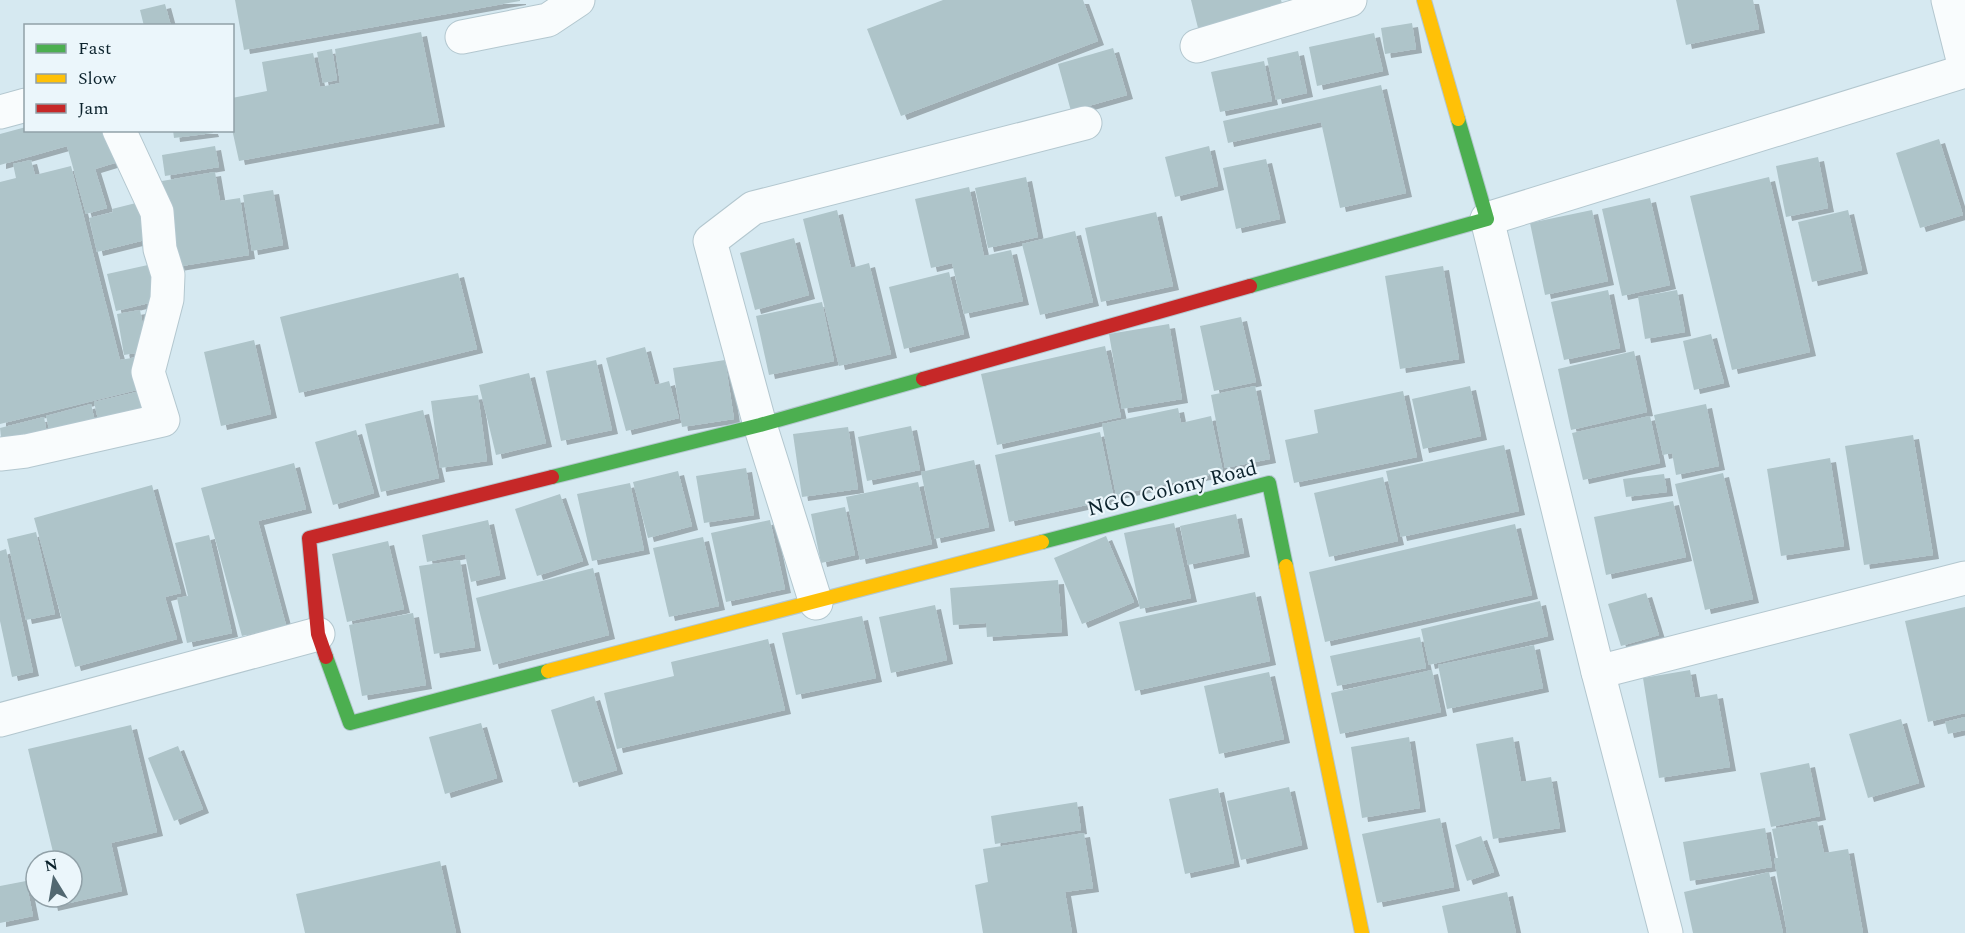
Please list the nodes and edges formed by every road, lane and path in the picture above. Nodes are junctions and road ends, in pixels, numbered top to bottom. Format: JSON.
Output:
{"nodes":[{"id":1,"x":578,"y":0,"type":"edge"},
{"id":2,"x":1350,"y":0,"type":"edge"},
{"id":3,"x":1424,"y":0,"type":"edge"},
{"id":4,"x":1948,"y":0,"type":"edge"},
{"id":5,"x":462,"y":37,"type":"dead end"},
{"id":6,"x":1197,"y":46,"type":"dead end"},
{"id":7,"x":1965,"y":69,"type":"edge"},
{"id":8,"x":24,"y":106,"type":"edge"},
{"id":9,"x":0,"y":112,"type":"edge"},
{"id":10,"x":1085,"y":123,"type":"dead end"},
{"id":11,"x":120,"y":132,"type":"edge"},
{"id":12,"x":1487,"y":219,"type":"junction"},
{"id":13,"x":760,"y":425,"type":"junction"},
{"id":14,"x":0,"y":454,"type":"edge"},
{"id":15,"x":1965,"y":578,"type":"edge"},
{"id":16,"x":816,"y":603,"type":"junction"},
{"id":17,"x":318,"y":634,"type":"junction"},
{"id":18,"x":1598,"y":672,"type":"junction"},
{"id":19,"x":0,"y":720,"type":"edge"},
{"id":20,"x":1362,"y":933,"type":"edge"},
{"id":21,"x":1666,"y":933,"type":"edge"}],
"edges":[{"from":1,"to":5,"type":"street"},
{"from":2,"to":6,"type":"street"},
{"from":3,"to":12,"type":"street"},
{"from":4,"to":7,"type":"street"},
{"from":7,"to":12,"type":"street"},
{"from":8,"to":9,"type":"street"},
{"from":10,"to":13,"type":"street"},
{"from":11,"to":14,"type":"street"},
{"from":12,"to":13,"type":"street"},
{"from":12,"to":18,"type":"street"},
{"from":13,"to":16,"type":"street"},
{"from":13,"to":17,"type":"street"},
{"from":15,"to":18,"type":"street"},
{"from":16,"to":17,"type":"street"},
{"from":16,"to":20,"type":"street","name":"NGO Colony Road"},
{"from":17,"to":19,"type":"street"},
{"from":18,"to":21,"type":"street"}]}
